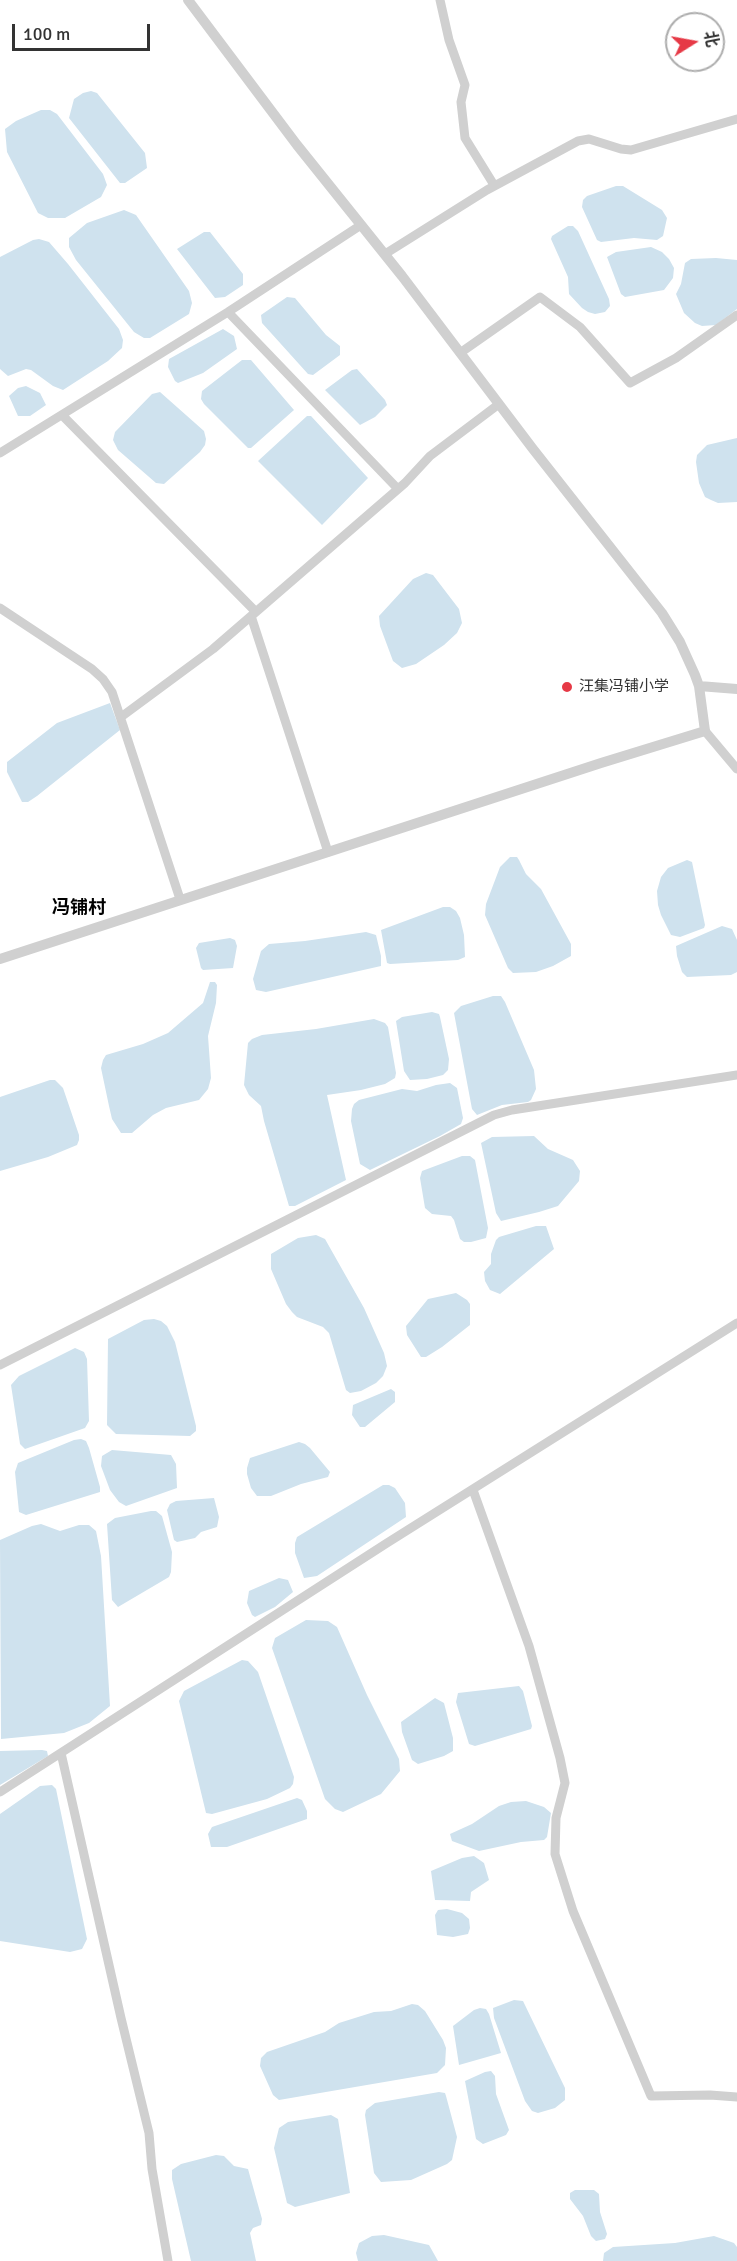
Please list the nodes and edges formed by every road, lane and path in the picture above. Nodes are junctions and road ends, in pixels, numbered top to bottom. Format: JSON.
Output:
{"nodes":[{"id":1,"x":188,"y":0,"type":"edge"},
{"id":2,"x":440,"y":0,"type":"edge"},
{"id":3,"x":737,"y":119,"type":"edge"},
{"id":4,"x":495,"y":185,"type":"junction"},
{"id":5,"x":361,"y":225,"type":"junction"},
{"id":6,"x":385,"y":254,"type":"junction"},
{"id":7,"x":228,"y":312,"type":"junction"},
{"id":8,"x":737,"y":315,"type":"edge"},
{"id":9,"x":460,"y":353,"type":"junction"},
{"id":10,"x":499,"y":404,"type":"junction"},
{"id":11,"x":62,"y":415,"type":"junction"},
{"id":12,"x":0,"y":453,"type":"edge"},
{"id":13,"x":398,"y":489,"type":"junction"},
{"id":14,"x":0,"y":608,"type":"edge"},
{"id":15,"x":254,"y":614,"type":"junction"},
{"id":16,"x":699,"y":686,"type":"junction"},
{"id":17,"x":737,"y":689,"type":"edge"},
{"id":18,"x":122,"y":717,"type":"junction"},
{"id":19,"x":705,"y":731,"type":"junction"},
{"id":20,"x":737,"y":769,"type":"edge"},
{"id":21,"x":328,"y":852,"type":"junction"},
{"id":22,"x":180,"y":899,"type":"junction"},
{"id":23,"x":0,"y":959,"type":"edge"},
{"id":24,"x":737,"y":1075,"type":"edge"},
{"id":25,"x":737,"y":1323,"type":"edge"},
{"id":26,"x":0,"y":1365,"type":"edge"},
{"id":27,"x":472,"y":1490,"type":"junction"},
{"id":28,"x":61,"y":1754,"type":"junction"},
{"id":29,"x":0,"y":1792,"type":"edge"},
{"id":30,"x":737,"y":2097,"type":"edge"},
{"id":31,"x":168,"y":2261,"type":"edge"}],
"edges":[{"from":1,"to":5,"type":"street"},
{"from":2,"to":4,"type":"street"},
{"from":3,"to":4,"type":"street"},
{"from":4,"to":6,"type":"street"},
{"from":5,"to":6,"type":"street"},
{"from":5,"to":7,"type":"street"},
{"from":6,"to":9,"type":"street"},
{"from":7,"to":11,"type":"street"},
{"from":7,"to":13,"type":"street"},
{"from":8,"to":9,"type":"street"},
{"from":9,"to":10,"type":"street"},
{"from":10,"to":13,"type":"street"},
{"from":10,"to":16,"type":"street"},
{"from":11,"to":12,"type":"street"},
{"from":11,"to":15,"type":"street"},
{"from":13,"to":15,"type":"street"},
{"from":14,"to":18,"type":"street"},
{"from":15,"to":18,"type":"street"},
{"from":15,"to":21,"type":"street"},
{"from":16,"to":17,"type":"street"},
{"from":16,"to":19,"type":"street"},
{"from":18,"to":22,"type":"street"},
{"from":19,"to":20,"type":"street"},
{"from":19,"to":21,"type":"street"},
{"from":21,"to":22,"type":"street"},
{"from":22,"to":23,"type":"street"},
{"from":24,"to":26,"type":"street"},
{"from":25,"to":27,"type":"street"},
{"from":27,"to":28,"type":"street"},
{"from":27,"to":30,"type":"street"},
{"from":28,"to":29,"type":"street"},
{"from":28,"to":31,"type":"street"}]}
